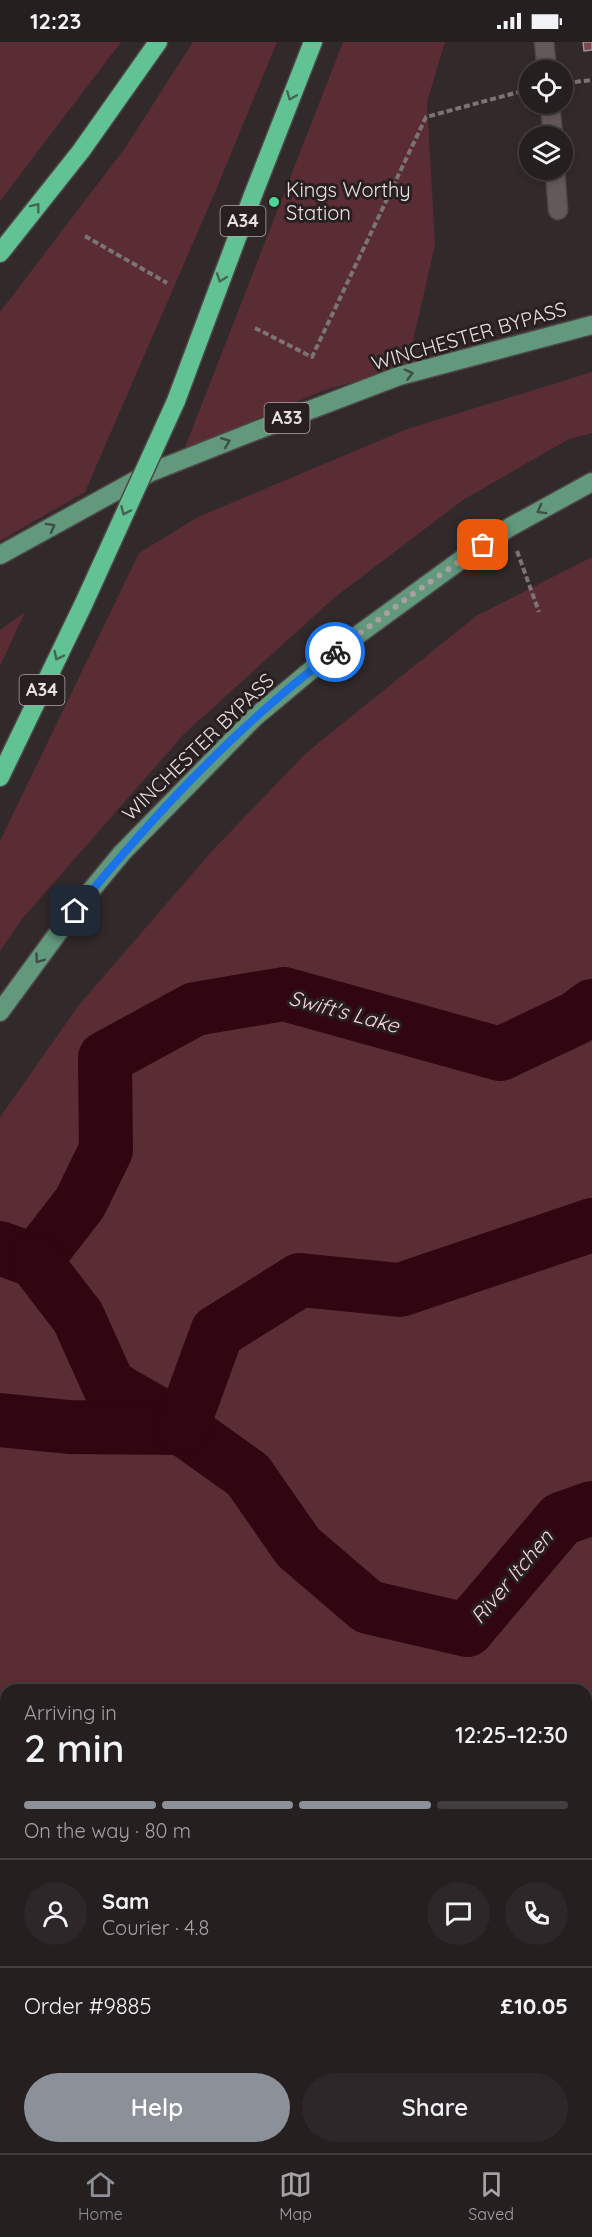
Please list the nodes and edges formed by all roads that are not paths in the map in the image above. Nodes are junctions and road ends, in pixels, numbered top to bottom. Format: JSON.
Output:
{"nodes":[{"id":1,"x":159,"y":42,"type":"edge"},
{"id":2,"x":313,"y":42,"type":"edge"},
{"id":3,"x":544,"y":42,"type":"edge"},
{"id":4,"x":546,"y":60,"type":"edge"},
{"id":5,"x":556,"y":180,"type":"edge"},
{"id":6,"x":558,"y":210,"type":"dead end"},
{"id":7,"x":0,"y":253,"type":"edge"},
{"id":8,"x":592,"y":325,"type":"edge"},
{"id":9,"x":592,"y":482,"type":"edge"},
{"id":10,"x":0,"y":555,"type":"edge"},
{"id":11,"x":0,"y":777,"type":"edge"},
{"id":12,"x":0,"y":1012,"type":"edge"}],
"edges":[{"from":7,"to":1,"type":"highway","one_way":true},
{"from":2,"to":11,"type":"highway","number":"A34","one_way":true,"bridge":true},
{"from":3,"to":4,"type":"lane"},
{"from":5,"to":6,"type":"lane"},
{"from":10,"to":8,"type":"main road","name":"WINCHESTER BYPASS","number":"A33","one_way":true},
{"from":9,"to":12,"type":"main road","name":"WINCHESTER BYPASS","one_way":true}]}
